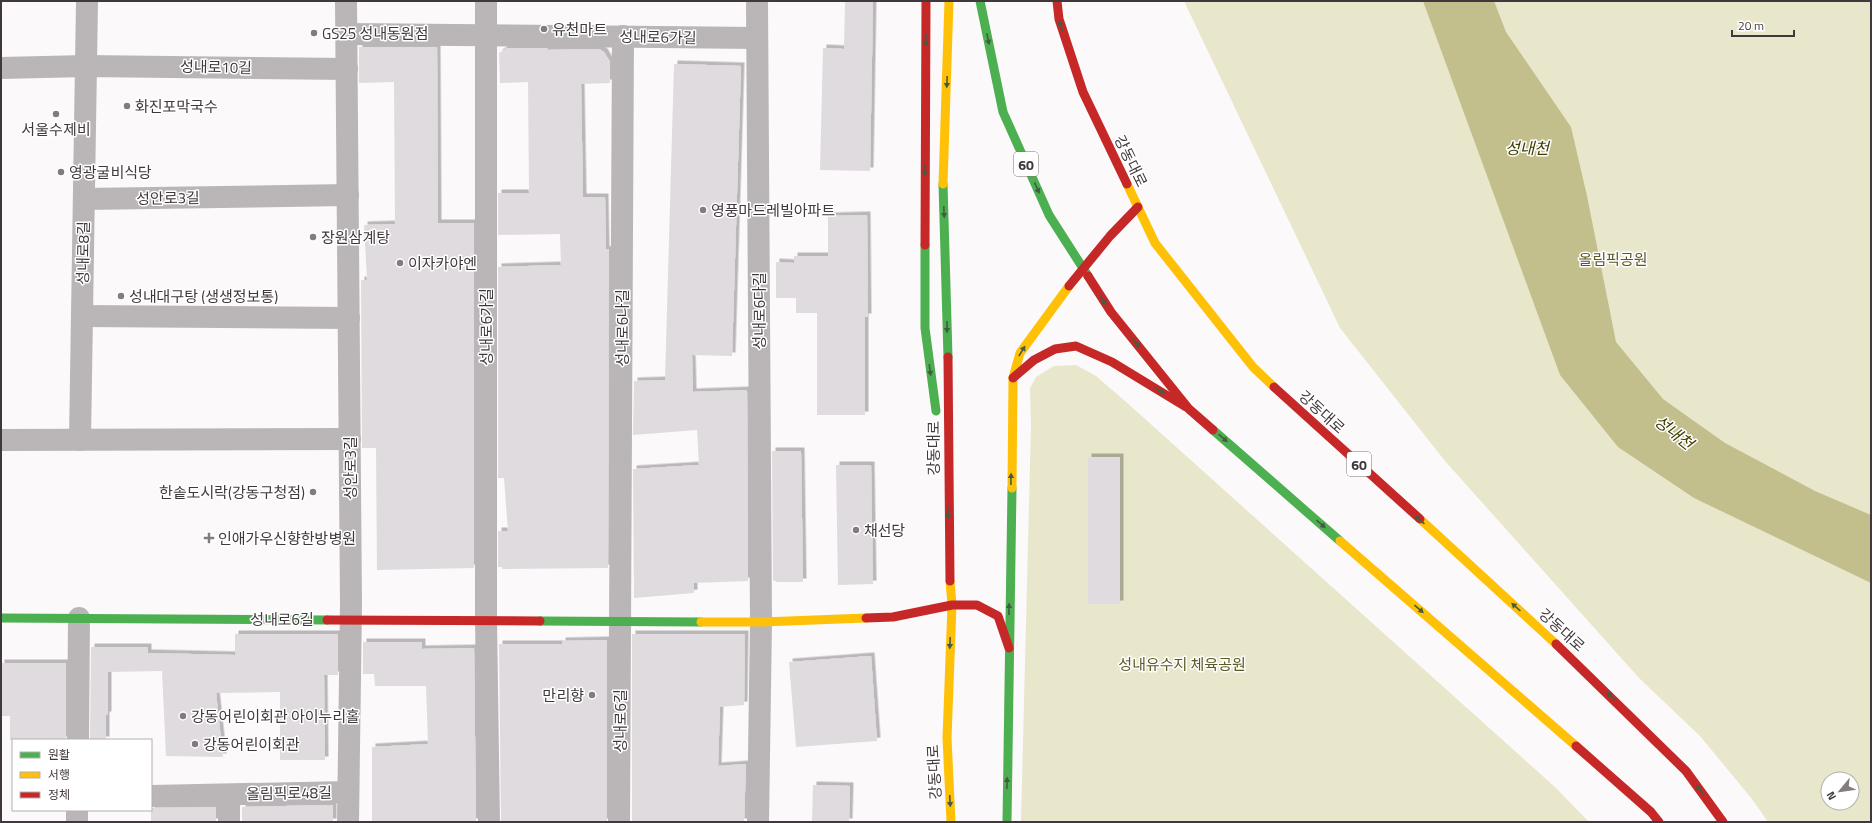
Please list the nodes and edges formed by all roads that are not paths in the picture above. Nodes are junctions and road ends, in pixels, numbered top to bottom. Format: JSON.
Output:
{"nodes":[{"id":1,"x":87,"y":1,"type":"edge"},
{"id":2,"x":346,"y":1,"type":"edge"},
{"id":3,"x":486,"y":1,"type":"edge"},
{"id":4,"x":757,"y":1,"type":"edge"},
{"id":5,"x":926,"y":1,"type":"edge"},
{"id":6,"x":949,"y":1,"type":"edge"},
{"id":7,"x":980,"y":1,"type":"edge"},
{"id":8,"x":1057,"y":1,"type":"edge"},
{"id":9,"x":346,"y":34,"type":"junction"},
{"id":10,"x":486,"y":35,"type":"junction"},
{"id":11,"x":623,"y":36,"type":"junction"},
{"id":12,"x":758,"y":38,"type":"junction"},
{"id":13,"x":86,"y":66,"type":"junction"},
{"id":14,"x":1,"y":68,"type":"edge"},
{"id":15,"x":347,"y":69,"type":"junction"},
{"id":16,"x":348,"y":195,"type":"junction"},
{"id":17,"x":84,"y":199,"type":"junction"},
{"id":18,"x":1138,"y":207,"type":"junction"},
{"id":19,"x":1082,"y":268,"type":"junction"},
{"id":20,"x":82,"y":316,"type":"junction"},
{"id":21,"x":349,"y":318,"type":"junction"},
{"id":22,"x":1013,"y":378,"type":"junction"},
{"id":23,"x":1189,"y":409,"type":"junction"},
{"id":24,"x":350,"y":439,"type":"junction"},
{"id":25,"x":1,"y":440,"type":"edge"},
{"id":26,"x":80,"y":440,"type":"junction"},
{"id":27,"x":947,"y":493,"type":"junction"},
{"id":28,"x":952,"y":605,"type":"junction"},
{"id":29,"x":1,"y":618,"type":"edge"},
{"id":30,"x":79,"y":618,"type":"junction"},
{"id":31,"x":351,"y":619,"type":"junction"},
{"id":32,"x":486,"y":620,"type":"junction"},
{"id":33,"x":620,"y":620,"type":"junction"},
{"id":34,"x":761,"y":622,"type":"junction"},
{"id":35,"x":1009,"y":648,"type":"junction"},
{"id":36,"x":947,"y":738,"type":"junction"},
{"id":37,"x":78,"y":739,"type":"edge"},
{"id":38,"x":940,"y":791,"type":"dead end"},
{"id":39,"x":348,"y":792,"type":"junction"},
{"id":40,"x":229,"y":795,"type":"junction"},
{"id":41,"x":152,"y":796,"type":"edge"},
{"id":42,"x":77,"y":811,"type":"edge"},
{"id":43,"x":77,"y":822,"type":"edge"},
{"id":44,"x":229,"y":822,"type":"edge"},
{"id":45,"x":348,"y":822,"type":"edge"},
{"id":46,"x":489,"y":822,"type":"edge"},
{"id":47,"x":619,"y":822,"type":"edge"},
{"id":48,"x":758,"y":822,"type":"edge"},
{"id":49,"x":951,"y":822,"type":"edge"},
{"id":50,"x":1007,"y":822,"type":"edge"},
{"id":51,"x":1659,"y":822,"type":"edge"},
{"id":52,"x":1723,"y":822,"type":"edge"}],
"edges":[{"from":1,"to":13,"type":"street"},
{"from":2,"to":9,"type":"street","name":"성안로3길"},
{"from":3,"to":10,"type":"street","name":"성내로6가길"},
{"from":4,"to":12,"type":"street","name":"성내로6다길"},
{"from":5,"to":27,"type":"main road","one_way":true},
{"from":6,"to":27,"type":"main road","name":"강동대로","one_way":true},
{"from":7,"to":19,"type":"main road","number":"60","one_way":true},
{"from":18,"to":8,"type":"main road","name":"강동대로","number":"60","one_way":true},
{"from":9,"to":10,"type":"street","name":"성내로6가길"},
{"from":9,"to":15,"type":"street","name":"성안로3길"},
{"from":10,"to":11,"type":"street","name":"성내로6가길"},
{"from":10,"to":32,"type":"street","name":"성내로6가길"},
{"from":11,"to":12,"type":"street","name":"성내로6가길"},
{"from":11,"to":33,"type":"street","name":"성내로6나길"},
{"from":12,"to":34,"type":"street","name":"성내로6다길"},
{"from":13,"to":14,"type":"street","name":"성내로10길"},
{"from":13,"to":15,"type":"street","name":"성내로10길"},
{"from":13,"to":17,"type":"street","name":"성내로8길"},
{"from":15,"to":16,"type":"street","name":"성안로3길"},
{"from":16,"to":17,"type":"street","name":"성안로3길"},
{"from":16,"to":21,"type":"street","name":"성안로3길"},
{"from":17,"to":20,"type":"street","name":"성내로8길"},
{"from":18,"to":19,"type":"main road"},
{"from":52,"to":18,"type":"main road","name":"강동대로","number":"60","one_way":true},
{"from":22,"to":19,"type":"main road","one_way":true},
{"from":19,"to":23,"type":"main road","number":"60","one_way":true},
{"from":20,"to":21,"type":"street"},
{"from":20,"to":26,"type":"street","name":"성내로8길"},
{"from":21,"to":24,"type":"street","name":"성안로3길"},
{"from":22,"to":23,"type":"main road","one_way":true},
{"from":35,"to":22,"type":"main road","one_way":true},
{"from":23,"to":51,"type":"main road","number":"60","one_way":true},
{"from":24,"to":26,"type":"street"},
{"from":24,"to":31,"type":"street","name":"성안로3길"},
{"from":25,"to":26,"type":"street"},
{"from":27,"to":28,"type":"main road","name":"강동대로","one_way":true},
{"from":28,"to":34,"type":"main road","name":"성내로6길"},
{"from":28,"to":35,"type":"main road","name":"성내로6길"},
{"from":28,"to":36,"type":"main road","name":"강동대로","one_way":true},
{"from":29,"to":30,"type":"main road","name":"성내로6길"},
{"from":30,"to":31,"type":"main road","name":"성내로6길"},
{"from":30,"to":37,"type":"street"},
{"from":31,"to":32,"type":"main road","name":"성내로6길"},
{"from":31,"to":39,"type":"street","name":"올림픽로48길"},
{"from":32,"to":33,"type":"main road","name":"성내로6길"},
{"from":32,"to":46,"type":"street"},
{"from":33,"to":34,"type":"main road","name":"성내로6길"},
{"from":33,"to":47,"type":"street","name":"성내로6길"},
{"from":34,"to":48,"type":"street"},
{"from":50,"to":35,"type":"main road","one_way":true},
{"from":36,"to":38,"type":"main road"},
{"from":36,"to":49,"type":"main road","name":"강동대로","one_way":true},
{"from":39,"to":40,"type":"street","name":"올림픽로48길"},
{"from":39,"to":45,"type":"street","name":"올림픽로48길"},
{"from":40,"to":41,"type":"street","name":"올림픽로48길"},
{"from":40,"to":44,"type":"street","name":"올림픽로48길"},
{"from":42,"to":43,"type":"street"}]}
